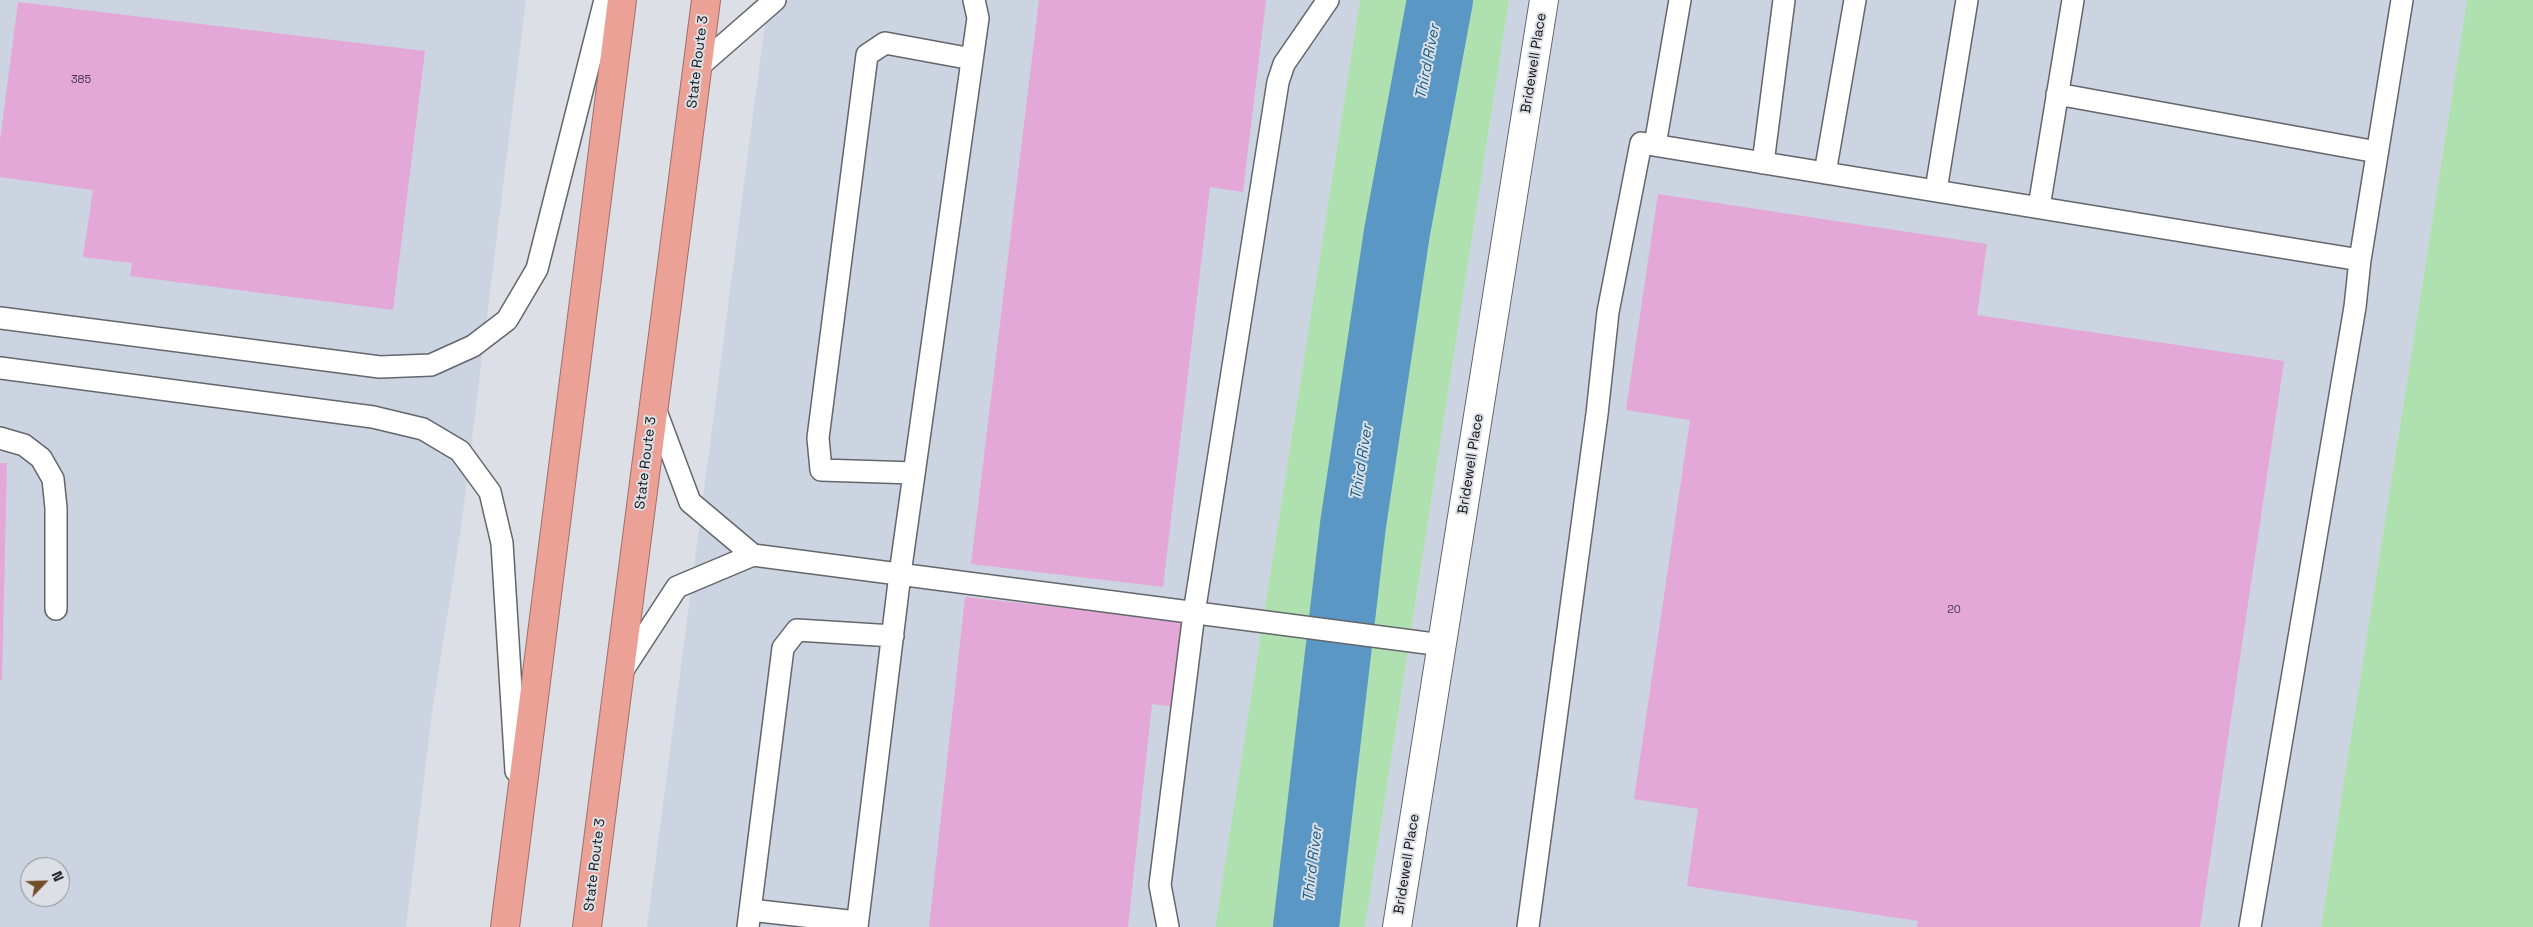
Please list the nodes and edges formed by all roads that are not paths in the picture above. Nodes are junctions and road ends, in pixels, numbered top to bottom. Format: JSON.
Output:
{"nodes":[{"id":1,"x":605,"y":0,"type":"edge"},
{"id":2,"x":622,"y":0,"type":"edge"},
{"id":3,"x":706,"y":0,"type":"edge"},
{"id":4,"x":775,"y":0,"type":"edge"},
{"id":5,"x":974,"y":0,"type":"edge"},
{"id":6,"x":1328,"y":0,"type":"edge"},
{"id":7,"x":1544,"y":0,"type":"edge"},
{"id":8,"x":1680,"y":0,"type":"edge"},
{"id":9,"x":1784,"y":0,"type":"edge"},
{"id":10,"x":1854,"y":0,"type":"edge"},
{"id":11,"x":1967,"y":0,"type":"edge"},
{"id":12,"x":2073,"y":0,"type":"edge"},
{"id":13,"x":2402,"y":0,"type":"edge"},
{"id":14,"x":972,"y":60,"type":"junction"},
{"id":15,"x":697,"y":68,"type":"junction"},
{"id":16,"x":2057,"y":94,"type":"junction"},
{"id":17,"x":1654,"y":145,"type":"junction"},
{"id":18,"x":2377,"y":152,"type":"junction"},
{"id":19,"x":1763,"y":163,"type":"junction"},
{"id":20,"x":1825,"y":173,"type":"junction"},
{"id":21,"x":1936,"y":190,"type":"junction"},
{"id":22,"x":2039,"y":207,"type":"junction"},
{"id":23,"x":2360,"y":260,"type":"junction"},
{"id":24,"x":0,"y":318,"type":"edge"},
{"id":25,"x":0,"y":368,"type":"edge"},
{"id":26,"x":654,"y":405,"type":"junction"},
{"id":27,"x":0,"y":438,"type":"edge"},
{"id":28,"x":914,"y":473,"type":"junction"},
{"id":29,"x":753,"y":555,"type":"junction"},
{"id":30,"x":900,"y":574,"type":"junction"},
{"id":31,"x":56,"y":609,"type":"dead end"},
{"id":32,"x":1194,"y":613,"type":"junction"},
{"id":33,"x":893,"y":636,"type":"junction"},
{"id":34,"x":1442,"y":645,"type":"junction"},
{"id":35,"x":620,"y":675,"type":"junction"},
{"id":36,"x":519,"y":816,"type":"junction"},
{"id":37,"x":749,"y":919,"type":"edge"},
{"id":38,"x":857,"y":924,"type":"edge"},
{"id":39,"x":505,"y":927,"type":"edge"},
{"id":40,"x":587,"y":927,"type":"edge"},
{"id":41,"x":1168,"y":927,"type":"edge"},
{"id":42,"x":1397,"y":927,"type":"edge"},
{"id":43,"x":1528,"y":927,"type":"edge"},
{"id":44,"x":2250,"y":927,"type":"edge"}],
"edges":[{"from":1,"to":24,"type":"lane"},
{"from":2,"to":36,"type":"highway"},
{"from":3,"to":15,"type":"highway","name":"State Route 3"},
{"from":4,"to":15,"type":"lane"},
{"from":5,"to":14,"type":"lane"},
{"from":6,"to":32,"type":"lane"},
{"from":7,"to":34,"type":"street","name":"Bridewell Place"},
{"from":8,"to":17,"type":"lane"},
{"from":9,"to":19,"type":"lane"},
{"from":10,"to":20,"type":"lane"},
{"from":11,"to":21,"type":"lane"},
{"from":12,"to":16,"type":"lane"},
{"from":13,"to":18,"type":"lane"},
{"from":14,"to":28,"type":"lane"},
{"from":14,"to":28,"type":"lane"},
{"from":15,"to":26,"type":"highway","name":"State Route 3"},
{"from":16,"to":18,"type":"lane"},
{"from":16,"to":22,"type":"lane"},
{"from":17,"to":19,"type":"lane"},
{"from":17,"to":43,"type":"lane"},
{"from":18,"to":23,"type":"lane"},
{"from":19,"to":20,"type":"lane"},
{"from":20,"to":21,"type":"lane"},
{"from":21,"to":22,"type":"lane"},
{"from":22,"to":23,"type":"lane"},
{"from":23,"to":44,"type":"lane"},
{"from":25,"to":36,"type":"lane"},
{"from":26,"to":29,"type":"lane"},
{"from":26,"to":35,"type":"highway","name":"State Route 3"},
{"from":27,"to":31,"type":"lane"},
{"from":28,"to":30,"type":"lane"},
{"from":29,"to":30,"type":"lane"},
{"from":29,"to":35,"type":"lane"},
{"from":30,"to":32,"type":"lane"},
{"from":30,"to":33,"type":"lane"},
{"from":32,"to":34,"type":"lane"},
{"from":32,"to":41,"type":"lane"},
{"from":33,"to":37,"type":"lane"},
{"from":33,"to":38,"type":"lane"},
{"from":34,"to":42,"type":"street","name":"Bridewell Place"},
{"from":35,"to":40,"type":"highway","name":"State Route 3"},
{"from":36,"to":39,"type":"highway"},
{"from":37,"to":38,"type":"lane"}]}
